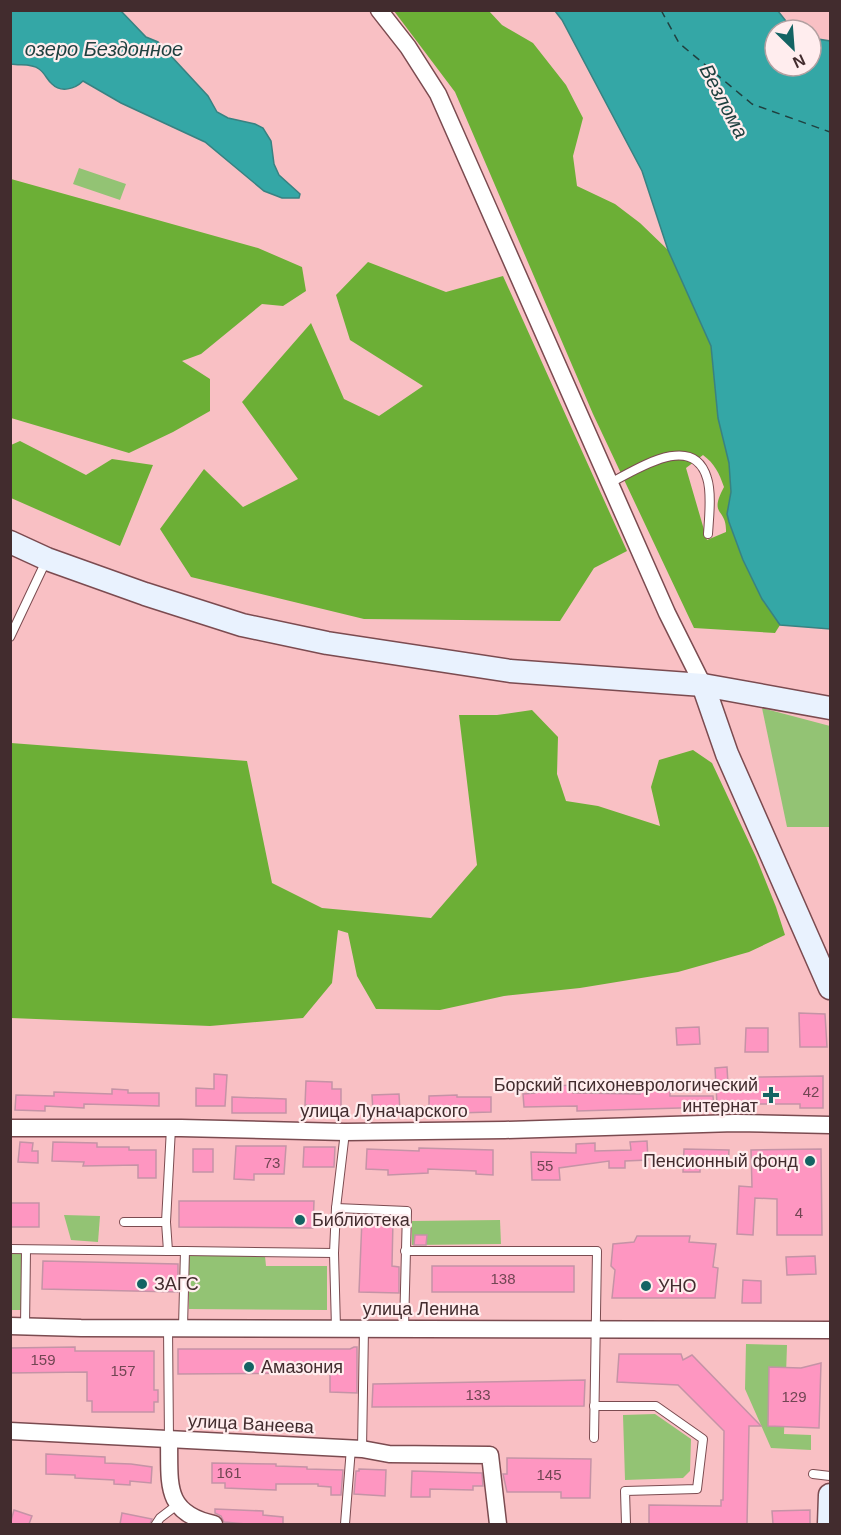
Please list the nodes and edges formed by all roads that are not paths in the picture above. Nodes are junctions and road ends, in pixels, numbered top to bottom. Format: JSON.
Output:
{"nodes":[{"id":1,"x":379,"y":10,"type":"edge"},
{"id":2,"x":610,"y":483,"type":"junction"},
{"id":3,"x":708,"y":534,"type":"dead end"},
{"id":4,"x":10,"y":542,"type":"edge"},
{"id":5,"x":46,"y":560,"type":"junction"},
{"id":6,"x":10,"y":637,"type":"edge"},
{"id":7,"x":703,"y":685,"type":"junction"},
{"id":8,"x":831,"y":708,"type":"edge"},
{"id":9,"x":831,"y":988,"type":"edge"},
{"id":10,"x":831,"y":1125,"type":"edge"},
{"id":11,"x":10,"y":1128,"type":"edge"},
{"id":12,"x":171,"y":1128,"type":"junction"},
{"id":13,"x":345,"y":1132,"type":"junction"},
{"id":14,"x":336,"y":1208,"type":"junction"},
{"id":15,"x":124,"y":1222,"type":"dead end"},
{"id":16,"x":166,"y":1222,"type":"junction"},
{"id":17,"x":10,"y":1250,"type":"edge"},
{"id":18,"x":26,"y":1250,"type":"junction"},
{"id":19,"x":168,"y":1251,"type":"junction"},
{"id":20,"x":185,"y":1251,"type":"junction"},
{"id":21,"x":405,"y":1251,"type":"junction"},
{"id":22,"x":334,"y":1253,"type":"junction"},
{"id":23,"x":18,"y":1327,"type":"edge"},
{"id":24,"x":176,"y":1327,"type":"junction"},
{"id":25,"x":336,"y":1328,"type":"junction"},
{"id":26,"x":364,"y":1328,"type":"junction"},
{"id":27,"x":404,"y":1328,"type":"junction"},
{"id":28,"x":596,"y":1330,"type":"junction"},
{"id":29,"x":831,"y":1330,"type":"edge"},
{"id":30,"x":594,"y":1406,"type":"junction"},
{"id":31,"x":10,"y":1431,"type":"edge"},
{"id":32,"x":594,"y":1438,"type":"dead end"},
{"id":33,"x":169,"y":1440,"type":"junction"},
{"id":34,"x":357,"y":1449,"type":"junction"},
{"id":35,"x":813,"y":1474,"type":"dead end"},
{"id":36,"x":831,"y":1476,"type":"edge"},
{"id":37,"x":831,"y":1495,"type":"edge"},
{"id":38,"x":177,"y":1505,"type":"junction"},
{"id":39,"x":156,"y":1524,"type":"edge"},
{"id":40,"x":214,"y":1524,"type":"edge"},
{"id":41,"x":345,"y":1524,"type":"edge"},
{"id":42,"x":498,"y":1524,"type":"edge"},
{"id":43,"x":626,"y":1524,"type":"edge"},
{"id":44,"x":829,"y":1524,"type":"edge"}],
"edges":[{"from":1,"to":2,"type":"street"},
{"from":2,"to":3,"type":"lane"},
{"from":2,"to":7,"type":"street"},
{"from":4,"to":5,"type":"main road"},
{"from":5,"to":6,"type":"lane"},
{"from":5,"to":7,"type":"main road"},
{"from":7,"to":8,"type":"main road"},
{"from":7,"to":9,"type":"main road"},
{"from":10,"to":13,"type":"street","name":"улица Луначарского"},
{"from":11,"to":12,"type":"street","name":"улица Луначарского"},
{"from":12,"to":13,"type":"street","name":"улица Луначарского"},
{"from":12,"to":16,"type":"lane"},
{"from":13,"to":14,"type":"lane"},
{"from":14,"to":21,"type":"lane"},
{"from":14,"to":22,"type":"lane"},
{"from":15,"to":16,"type":"lane"},
{"from":16,"to":19,"type":"lane"},
{"from":17,"to":18,"type":"lane"},
{"from":18,"to":19,"type":"lane"},
{"from":18,"to":23,"type":"lane"},
{"from":19,"to":20,"type":"lane"},
{"from":20,"to":22,"type":"lane"},
{"from":20,"to":24,"type":"lane"},
{"from":21,"to":27,"type":"lane"},
{"from":21,"to":28,"type":"lane"},
{"from":22,"to":25,"type":"lane"},
{"from":23,"to":24,"type":"street","name":"улица Ленина"},
{"from":24,"to":25,"type":"street","name":"улица Ленина"},
{"from":24,"to":33,"type":"lane"},
{"from":25,"to":26,"type":"street","name":"улица Ленина"},
{"from":26,"to":27,"type":"street","name":"улица Ленина"},
{"from":26,"to":34,"type":"lane"},
{"from":27,"to":28,"type":"street","name":"улица Ленина"},
{"from":28,"to":29,"type":"street","name":"улица Ленина"},
{"from":28,"to":30,"type":"lane"},
{"from":30,"to":32,"type":"lane"},
{"from":30,"to":43,"type":"lane"},
{"from":31,"to":33,"type":"street","name":"улица Ванеева"},
{"from":33,"to":34,"type":"street","name":"улица Ванеева"},
{"from":33,"to":38,"type":"street"},
{"from":34,"to":41,"type":"lane"},
{"from":34,"to":42,"type":"street","name":"улица Ванеева"},
{"from":35,"to":36,"type":"lane"},
{"from":37,"to":44,"type":"main road"},
{"from":38,"to":39,"type":"lane"},
{"from":38,"to":40,"type":"street"}]}
